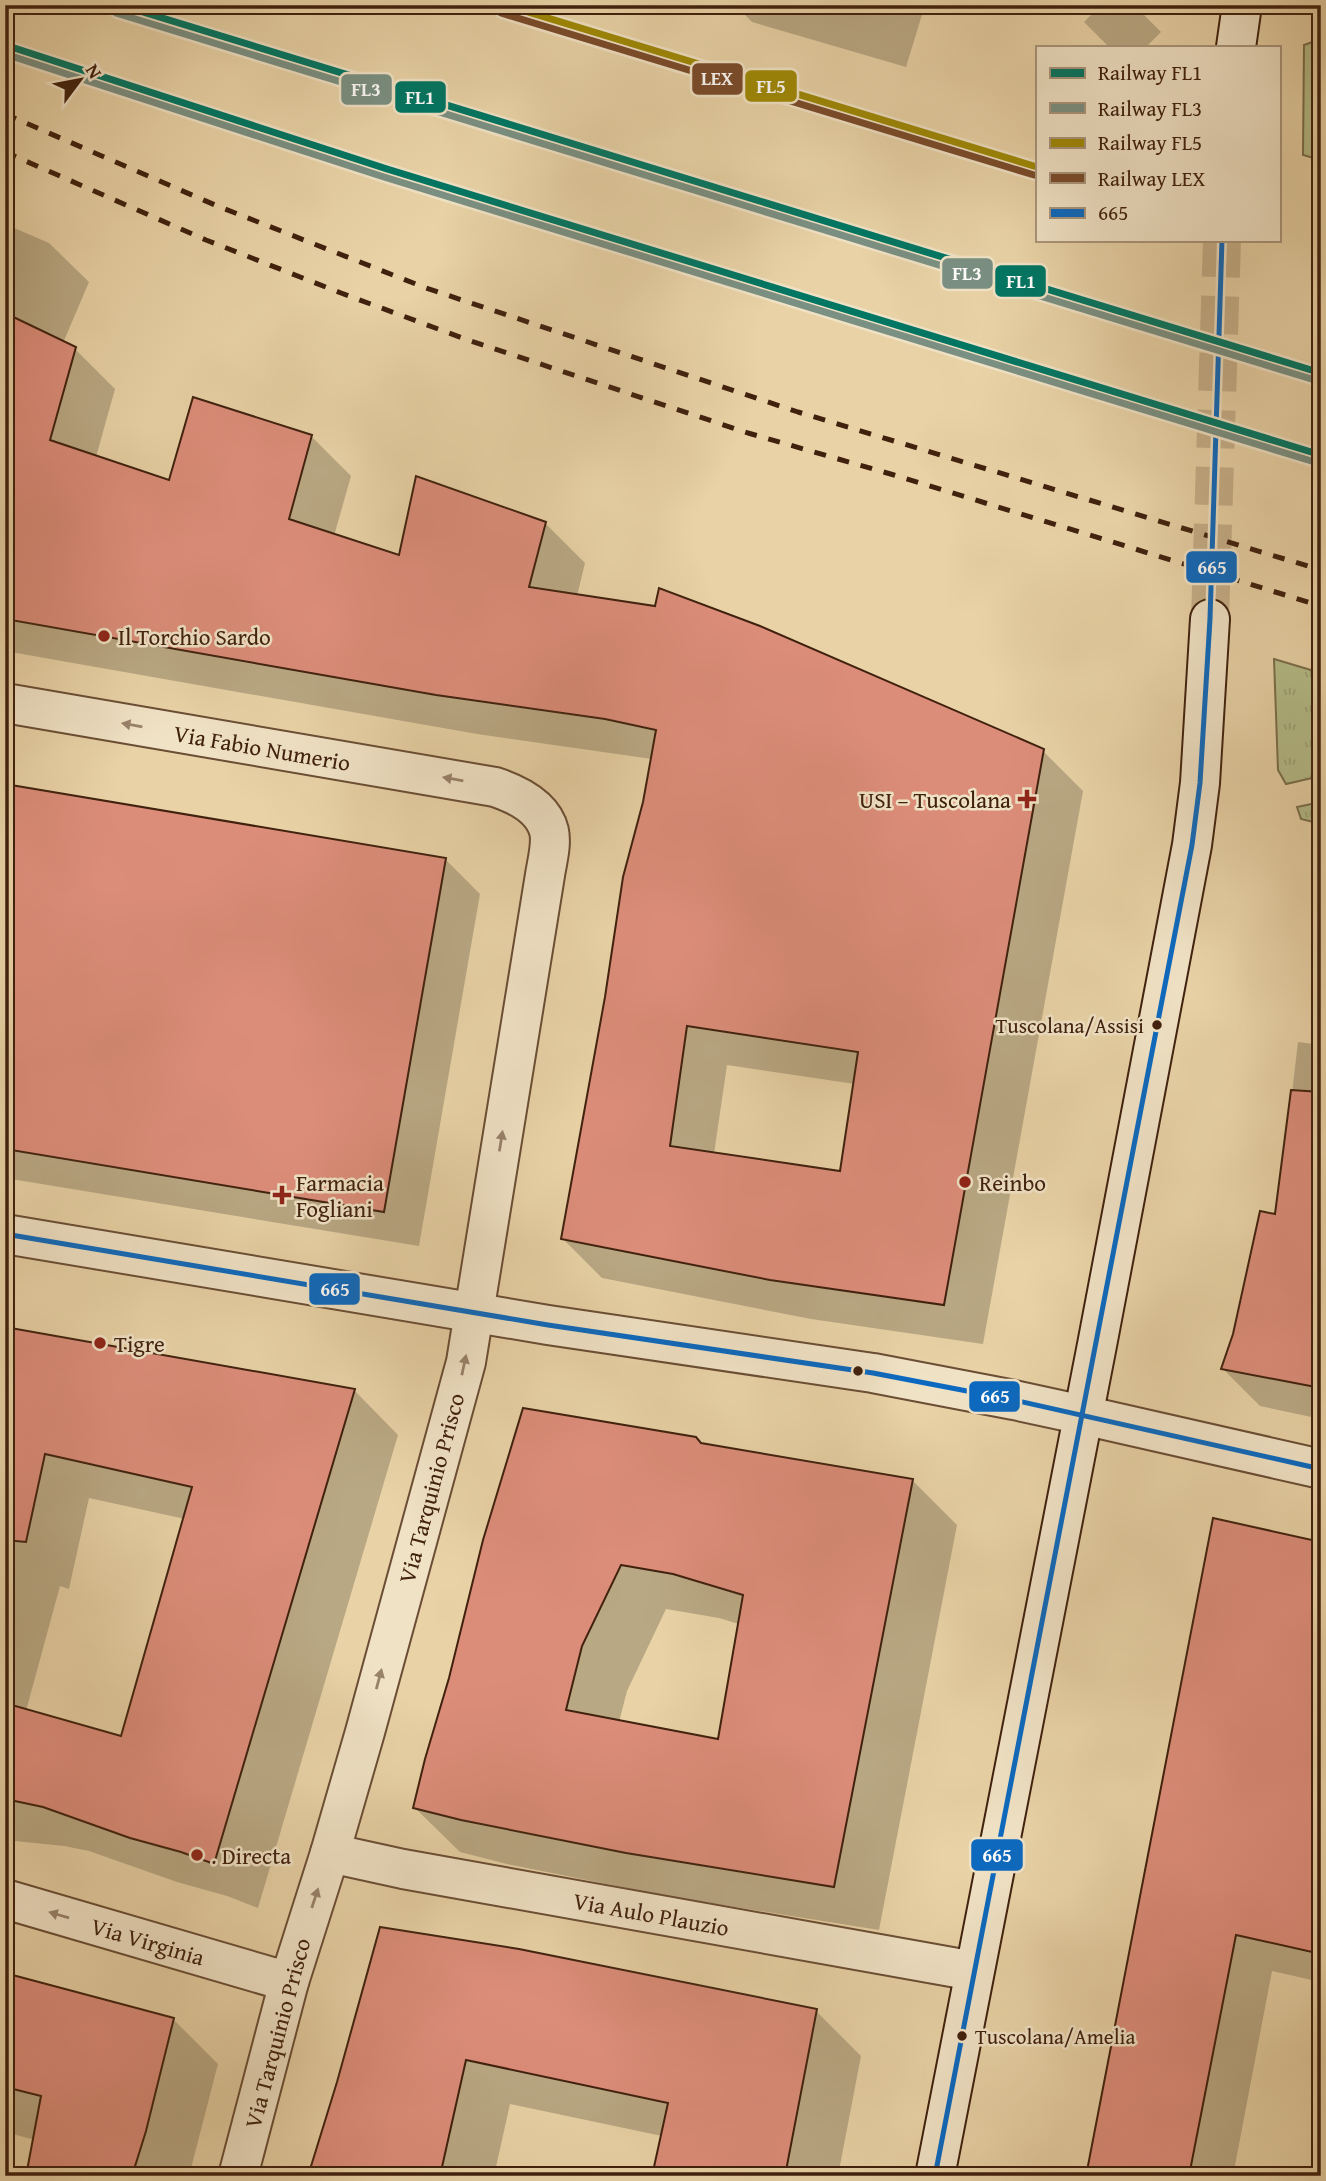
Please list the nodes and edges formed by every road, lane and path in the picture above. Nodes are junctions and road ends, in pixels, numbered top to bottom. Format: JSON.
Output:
{"nodes":[{"id":1,"x":1242,"y":5,"type":"edge"},
{"id":2,"x":1236,"y":46,"type":"edge"},
{"id":3,"x":1210,"y":619,"type":"tunnel mouth"},
{"id":4,"x":5,"y":704,"type":"edge"},
{"id":5,"x":519,"y":796,"type":"joint"},
{"id":6,"x":5,"y":1234,"type":"edge"},
{"id":7,"x":472,"y":1313,"type":"junction"},
{"id":8,"x":1083,"y":1415,"type":"junction"},
{"id":9,"x":1321,"y":1469,"type":"edge"},
{"id":10,"x":330,"y":1853,"type":"junction"},
{"id":11,"x":5,"y":1899,"type":"edge"},
{"id":12,"x":974,"y":1970,"type":"junction"},
{"id":13,"x":289,"y":1982,"type":"junction"},
{"id":14,"x":238,"y":2176,"type":"edge"},
{"id":15,"x":935,"y":2176,"type":"edge"}],
"edges":[{"from":1,"to":2,"type":"street"},
{"from":3,"to":8,"type":"street"},
{"from":5,"to":4,"type":"street","name":"Via Fabio Numerio","one_way":true},
{"from":7,"to":5,"type":"street","name":"Via Tarquinio Prisco","one_way":true},
{"from":6,"to":7,"type":"street"},
{"from":7,"to":8,"type":"street"},
{"from":10,"to":7,"type":"street","name":"Via Tarquinio Prisco","one_way":true},
{"from":8,"to":9,"type":"street"},
{"from":8,"to":12,"type":"street"},
{"from":10,"to":12,"type":"street","name":"Via Aulo Plauzio"},
{"from":13,"to":10,"type":"street","name":"Via Tarquinio Prisco","one_way":true},
{"from":13,"to":11,"type":"street","name":"Via Virginia","one_way":true},
{"from":12,"to":15,"type":"street"},
{"from":13,"to":14,"type":"street","name":"Via Tarquinio Prisco"}]}
